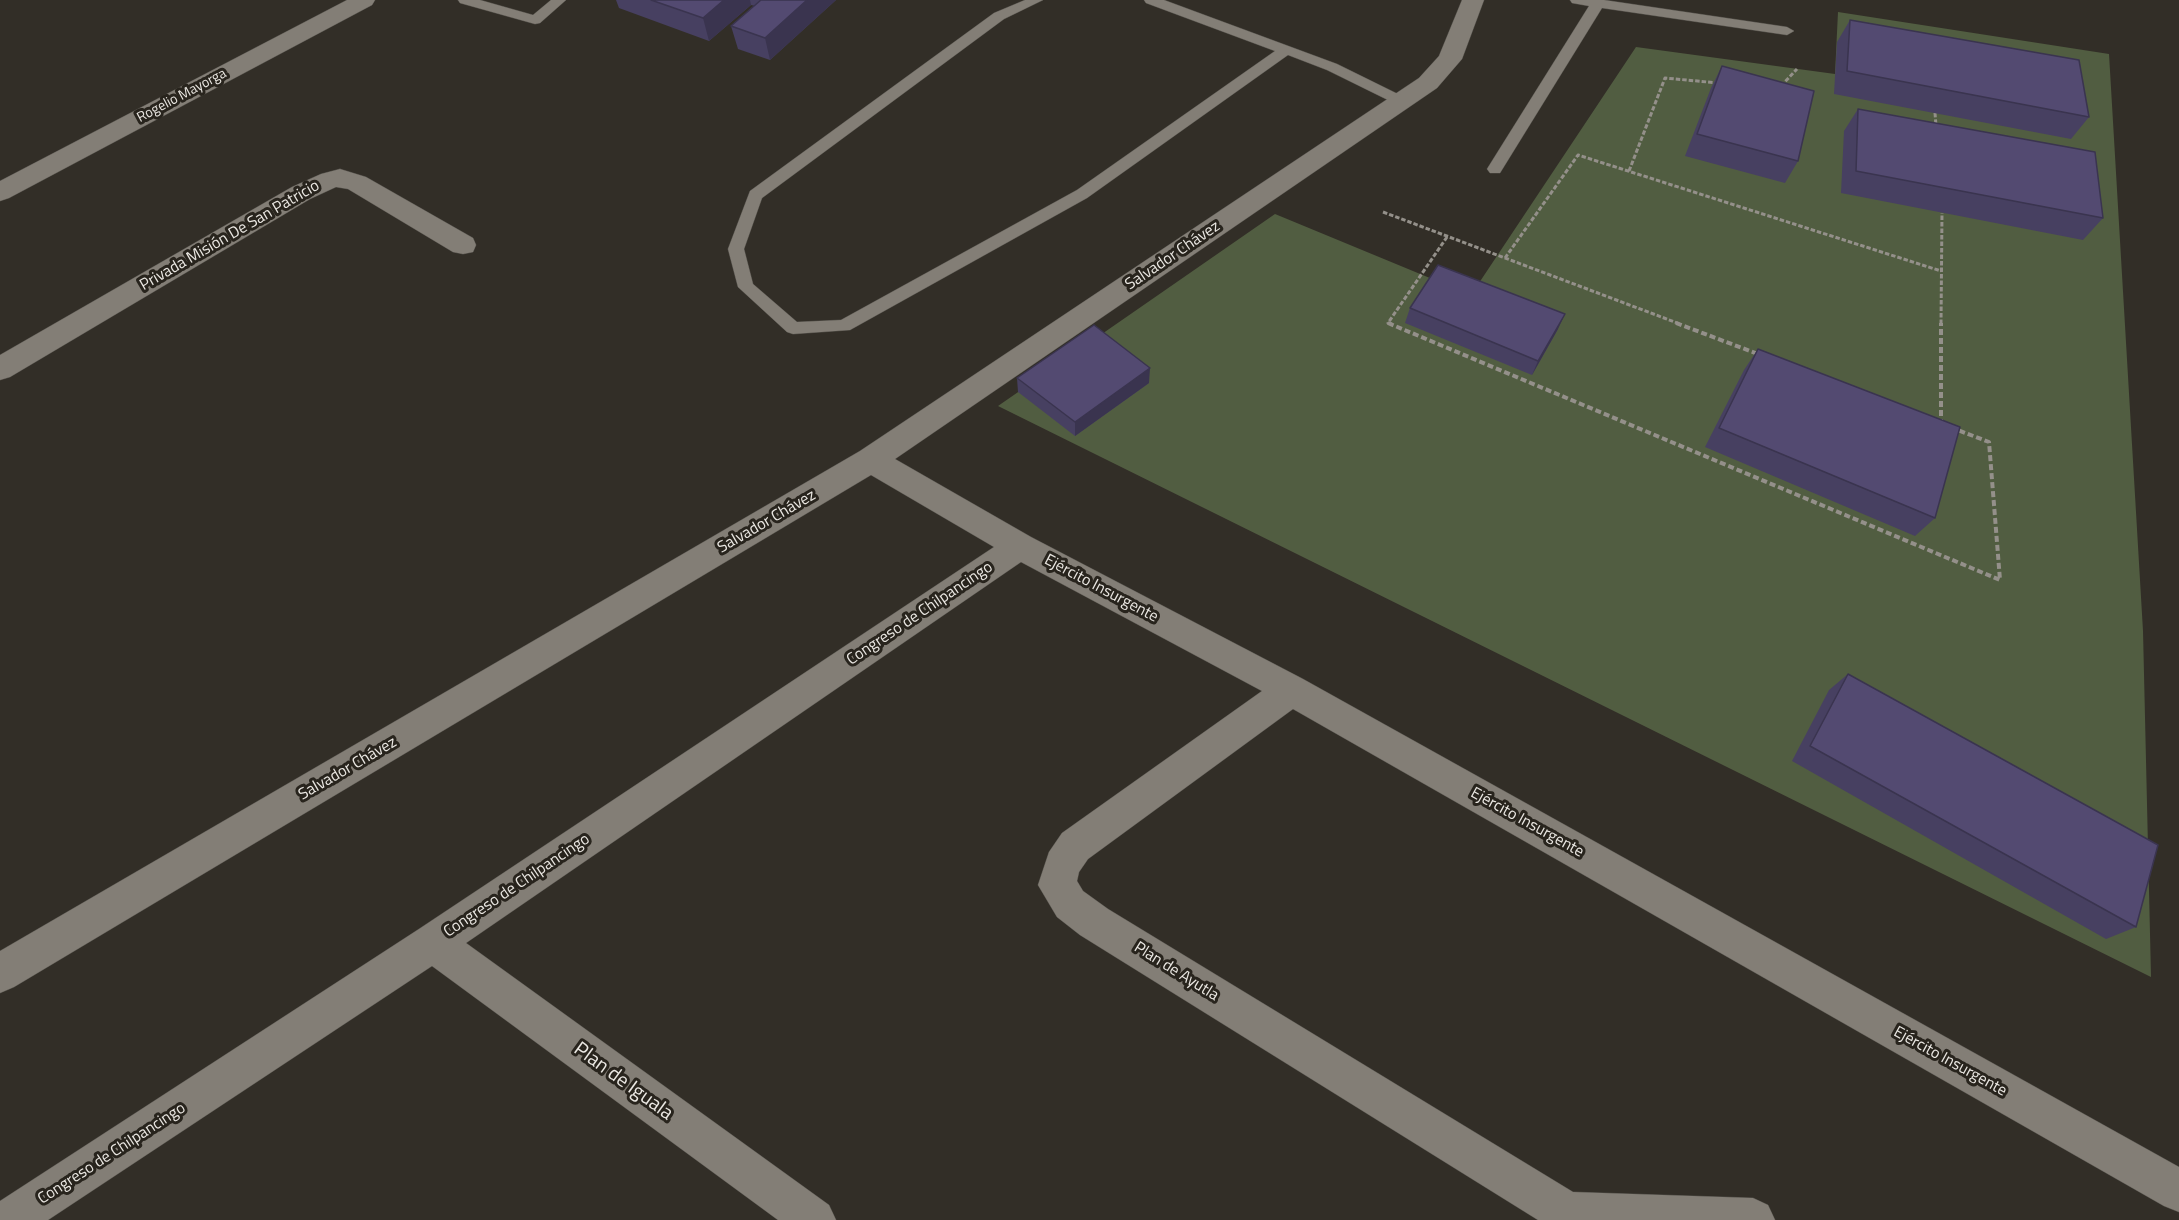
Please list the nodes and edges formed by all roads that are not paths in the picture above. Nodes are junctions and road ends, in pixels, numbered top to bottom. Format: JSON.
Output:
{"nodes":[{"id":1,"x":364,"y":0,"type":"edge"},
{"id":2,"x":465,"y":0,"type":"edge"},
{"id":3,"x":559,"y":0,"type":"edge"},
{"id":4,"x":1036,"y":0,"type":"edge"},
{"id":5,"x":1151,"y":0,"type":"edge"},
{"id":6,"x":1473,"y":0,"type":"edge"},
{"id":7,"x":1577,"y":0,"type":"edge"},
{"id":8,"x":1598,"y":3,"type":"junction"},
{"id":9,"x":1787,"y":31,"type":"dead end"},
{"id":10,"x":1286,"y":50,"type":"junction"},
{"id":11,"x":1401,"y":101,"type":"junction"},
{"id":12,"x":1495,"y":169,"type":"dead end"},
{"id":13,"x":0,"y":192,"type":"edge"},
{"id":14,"x":463,"y":244,"type":"dead end"},
{"id":15,"x":0,"y":369,"type":"edge"},
{"id":16,"x":871,"y":460,"type":"junction"},
{"id":17,"x":1020,"y":546,"type":"junction"},
{"id":18,"x":1291,"y":690,"type":"junction"},
{"id":19,"x":433,"y":943,"type":"junction"},
{"id":20,"x":0,"y":974,"type":"edge"},
{"id":21,"x":2179,"y":1191,"type":"edge"},
{"id":22,"x":1564,"y":1217,"type":"edge"},
{"id":23,"x":10,"y":1220,"type":"edge"},
{"id":24,"x":814,"y":1220,"type":"edge"},
{"id":25,"x":1753,"y":1220,"type":"edge"}],
"edges":[{"from":1,"to":13,"type":"street","name":"Rogelio Mayorga"},
{"from":2,"to":3,"type":"lane"},
{"from":4,"to":10,"type":"lane"},
{"from":5,"to":10,"type":"lane"},
{"from":6,"to":11,"type":"street","name":"Salvador Chávez"},
{"from":7,"to":8,"type":"lane"},
{"from":8,"to":9,"type":"lane"},
{"from":8,"to":12,"type":"lane"},
{"from":10,"to":11,"type":"lane"},
{"from":11,"to":16,"type":"street","name":"Salvador Chávez"},
{"from":14,"to":15,"type":"street","name":"Privada Misión De San Patricio"},
{"from":16,"to":17,"type":"street","name":"Ejército Insurgente"},
{"from":16,"to":20,"type":"street","name":"Salvador Chávez"},
{"from":17,"to":18,"type":"street","name":"Ejército Insurgente"},
{"from":17,"to":19,"type":"street","name":"Congreso de Chilpancingo"},
{"from":18,"to":21,"type":"street","name":"Ejército Insurgente"},
{"from":18,"to":22,"type":"street","name":"Plan de Ayutla"},
{"from":19,"to":23,"type":"street","name":"Congreso de Chilpancingo"},
{"from":19,"to":24,"type":"street","name":"Plan de Iguala"},
{"from":22,"to":25,"type":"street"}]}
